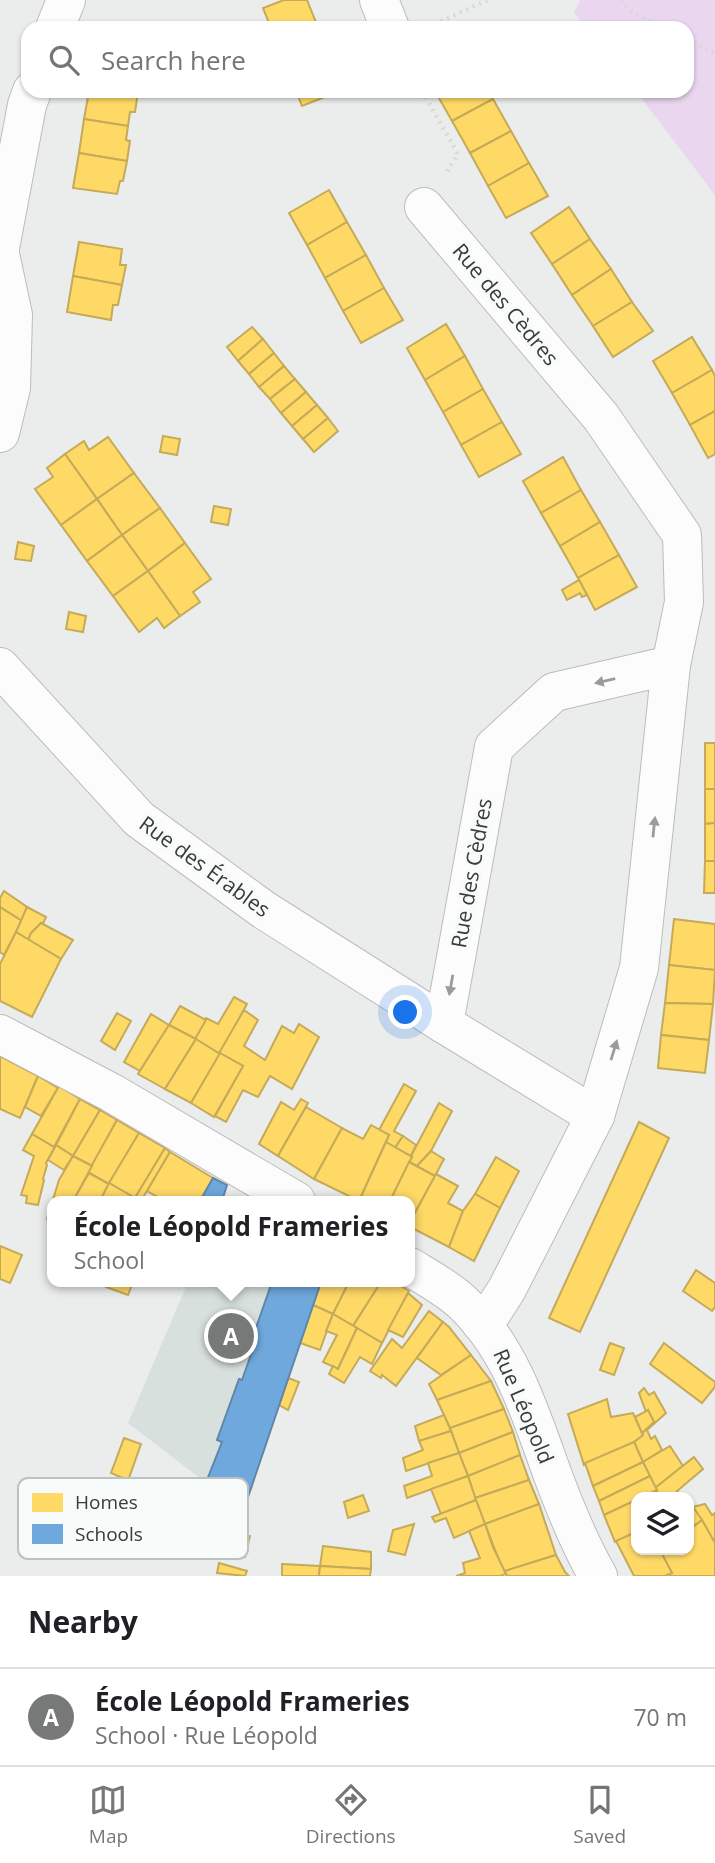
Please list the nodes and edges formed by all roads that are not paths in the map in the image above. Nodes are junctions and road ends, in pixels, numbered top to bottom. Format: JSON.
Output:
{"nodes":[{"id":1,"x":66,"y":0,"type":"edge"},
{"id":2,"x":379,"y":0,"type":"edge"},
{"id":3,"x":58,"y":21,"type":"edge"},
{"id":4,"x":387,"y":21,"type":"edge"},
{"id":5,"x":30,"y":98,"type":"edge"},
{"id":6,"x":424,"y":207,"type":"road end"},
{"id":7,"x":0,"y":248,"type":"edge"},
{"id":8,"x":0,"y":254,"type":"edge"},
{"id":9,"x":0,"y":433,"type":"edge"},
{"id":10,"x":671,"y":665,"type":"junction"},
{"id":11,"x":0,"y":667,"type":"edge"},
{"id":12,"x":444,"y":1024,"type":"junction"},
{"id":13,"x":0,"y":1034,"type":"edge"},
{"id":14,"x":595,"y":1116,"type":"junction"},
{"id":15,"x":287,"y":1196,"type":"edge"},
{"id":16,"x":415,"y":1270,"type":"edge"},
{"id":17,"x":481,"y":1323,"type":"junction"},
{"id":18,"x":597,"y":1576,"type":"edge"}],
"edges":[{"from":1,"to":3,"type":"street"},
{"from":2,"to":4,"type":"street"},
{"from":5,"to":7,"type":"street"},
{"from":6,"to":10,"type":"street","name":"Rue des Cèdres"},
{"from":8,"to":9,"type":"street"},
{"from":10,"to":12,"type":"street","name":"Rue des Cèdres","one_way":true},
{"from":14,"to":10,"type":"street","name":"Rue des Cèdres","one_way":true},
{"from":11,"to":12,"type":"street","name":"Rue des Érables"},
{"from":12,"to":14,"type":"street"},
{"from":13,"to":15,"type":"street"},
{"from":14,"to":17,"type":"street","name":"Rue des Cèdres"},
{"from":16,"to":17,"type":"street","name":"Rue Léopold"},
{"from":17,"to":18,"type":"street","name":"Rue Léopold"}]}
